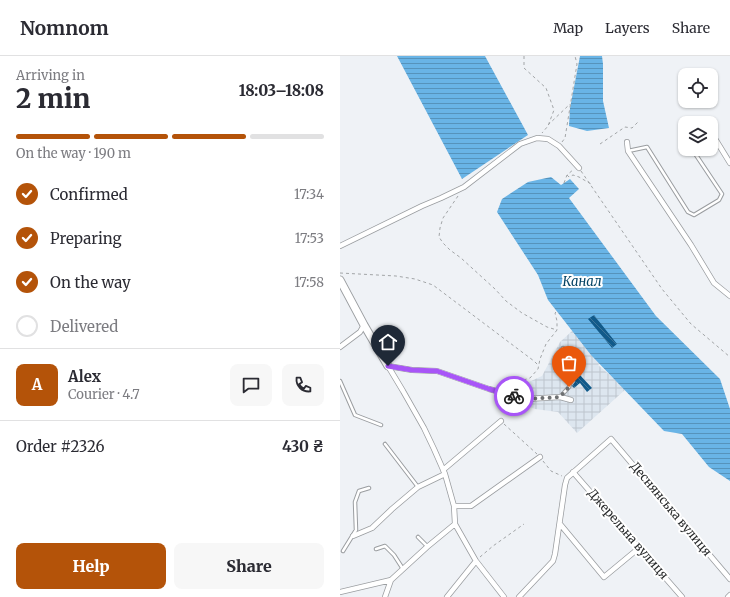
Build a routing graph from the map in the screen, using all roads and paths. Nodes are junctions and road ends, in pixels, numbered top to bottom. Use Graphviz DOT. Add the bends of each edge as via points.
graph roads {
  1 [pos="524,56"];
  2 [pos="575,56"];
  3 [pos="571,103"];
  4 [pos="639,121"];
  5 [pos="548,126"];
  6 [pos="537,138"];
  7 [pos="628,142"];
  8 [pos="600,144"];
  9 [pos="718,144"];
  10 [pos="559,146"];
  11 [pos="628,151"];
  12 [pos="697,156"];
  13 [pos="730,163"];
  14 [pos="578,167"];
  15 [pos="566,175"];
  16 [pos="564,183"];
  17 [pos="591,184"];
  18 [pos="464,187"];
  19 [pos="340,246"];
  20 [pos="340,273"];
  21 [pos="340,280"];
  22 [pos="730,296"];
  23 [pos="556,312"];
  24 [pos="364,325"];
  25 [pos="557,330"];
  26 [pos="340,347"];
  27 [pos="563,348"];
  28 [pos="730,357"];
  29 [pos="388,366"];
  30 [pos="539,366"];
  31 [pos="340,381"];
  32 [pos="493,390"];
  33 [pos="560,397"];
  34 [pos="571,400"];
  35 [pos="502,421"];
  36 [pos="382,425"];
  37 [pos="385,444"];
  38 [pos="540,457"];
  39 [pos="444,472"];
  40 [pos="573,472"];
  41 [pos="567,478"];
  42 [pos="418,487"];
  43 [pos="369,488"];
  44 [pos="454,506"];
  45 [pos="455,524"];
  46 [pos="524,524"];
  47 [pos="560,524"];
  48 [pos="353,536"];
  49 [pos="418,537"];
  50 [pos="427,547"];
  51 [pos="640,548"];
  52 [pos="376,549"];
  53 [pos="343,551"];
  54 [pos="476,561"];
  55 [pos="403,569"];
  56 [pos="730,579"];
  57 [pos="391,580"];
  58 [pos="340,592"];
  59 [pos="385,597"];
  60 [pos="447,597"];
  61 [pos="504,597"];
  62 [pos="519,597"];
  63 [pos="682,597"];
  1 -- 5 [label="path" via="524,68 546,88 554,110"];
  2 -- 3 [label="path" via="577,64"];
  3 -- 5 [label="path"];
  3 -- 10 [label="path" via="565,138"];
  4 -- 8 [label="path" via="632,128 625,127"];
  5 -- 6 [label="path"];
  6 -- 10 [label="street" via="548,139"];
  6 -- 18 [label="street" via="520,144"];
  7 -- 11 [label="street"];
  9 -- 13 [label="street"];
  10 -- 14 [label="street"];
  11 -- 12 [label="lane" via="647,147 688,212 694,215 719,200 722,194"];
  11 -- 22 [label="street" via="692,245 714,283"];
  14 -- 15 [label="path"];
  14 -- 17 [label="path"];
  15 -- 16 [label="path"];
  15 -- 17 [label="path" via="573,175"];
  17 -- 28 [label="path" via="662,289 692,324"];
  18 -- 19 [label="street"];
  18 -- 25 [label="path" via="443,218 439,237 511,305 547,327"];
  20 -- 30 [label="path" via="396,276 432,285"];
  21 -- 24 [label="street"];
  23 -- 25 [label="path"];
  24 -- 26 [label="street" via="360,332"];
  24 -- 29 [label="street"];
  25 -- 30 [label="path" via="546,344"];
  27 -- 33 [label="lane" via="576,374"];
  29 -- 32 [label="street" via="437,371"];
  29 -- 39 [label="street" via="424,428"];
  30 -- 32 [label="path" via="530,378"];
  31 -- 36 [label="lane" via="355,415"];
  32 -- 33 [label="street" via="527,399"];
  33 -- 34 [label="street"];
  35 -- 38 [label="path"];
  35 -- 39 [label="street"];
  37 -- 42 [label="lane"];
  38 -- 41 [label="path" via="551,471"];
  38 -- 44 [label="street" via="471,506"];
  39 -- 42 [label="street"];
  39 -- 44 [label="street"];
  40 -- 41 [label="street"];
  40 -- 51 [label="street, Джерельна вулиця"];
  40 -- 56 [label="street, Деснянська вулиця" via="611,439"];
  41 -- 47 [label="street"];
  42 -- 48 [label="street" via="372,528"];
  43 -- 48 [label="lane" via="359,491 355,502 356,530"];
  44 -- 45 [label="street"];
  45 -- 50 [label="street"];
  45 -- 54 [label="street"];
  46 -- 54 [label="path"];
  47 -- 51 [label="street" via="604,577"];
  47 -- 62 [label="street" via="553,561"];
  48 -- 53 [label="lane"];
  49 -- 50 [label="lane"];
  50 -- 55 [label="street"];
  51 -- 63 [label="street, Джерельна вулиця"];
  52 -- 55 [label="lane" via="385,546"];
  54 -- 60 [label="street"];
  54 -- 61 [label="street"];
  55 -- 57 [label="street"];
  57 -- 58 [label="street"];
  57 -- 59 [label="street"];
}
